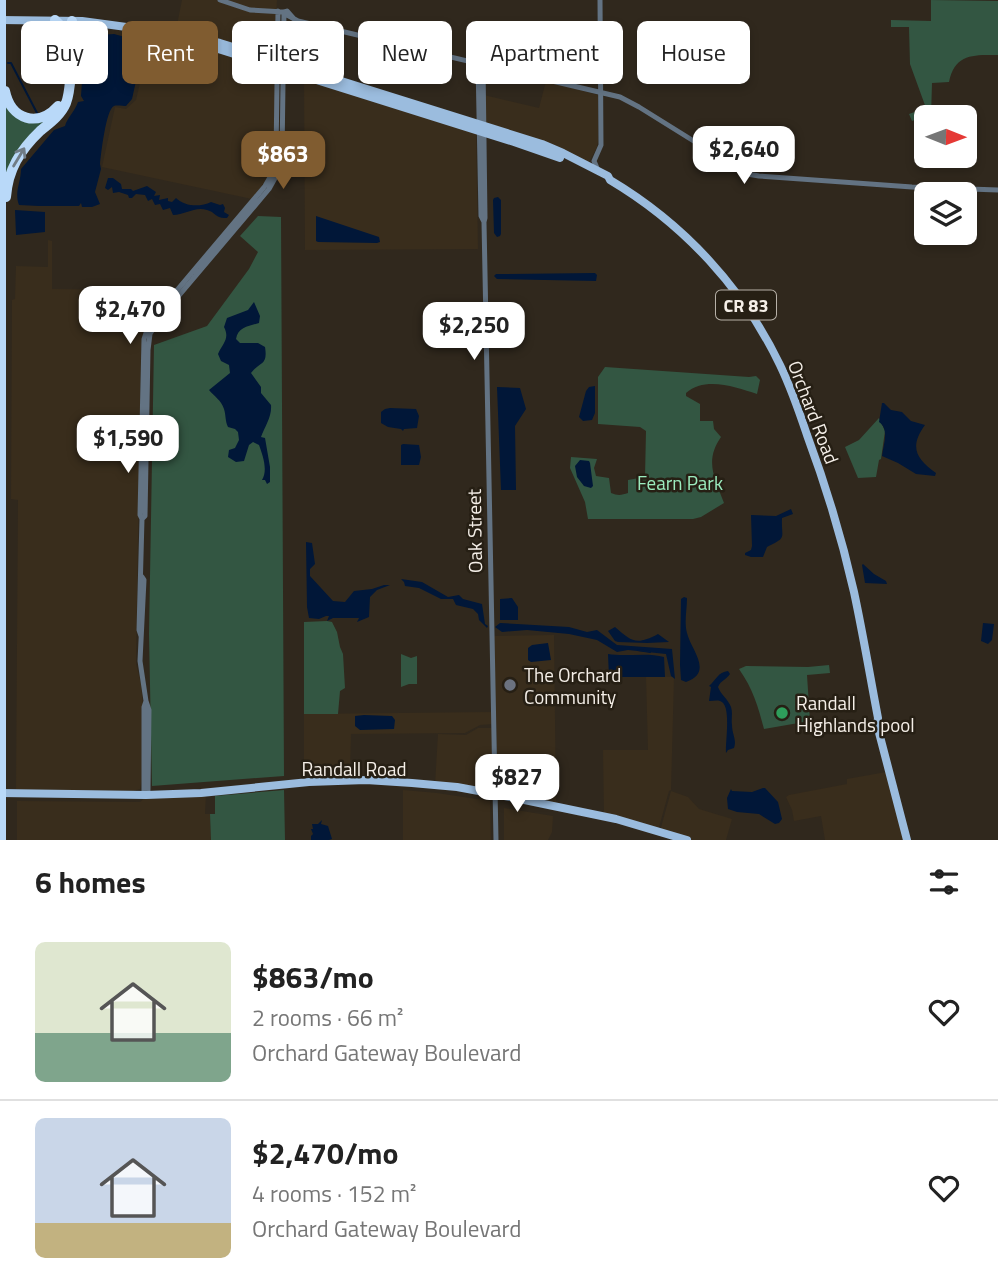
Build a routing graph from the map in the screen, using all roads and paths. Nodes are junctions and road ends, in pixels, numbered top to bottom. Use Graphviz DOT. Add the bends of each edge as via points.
graph roads {
  1 [pos="1,0"];
  2 [pos="220,0"];
  3 [pos="600,0"];
  4 [pos="281,12"];
  5 [pos="0,20"];
  6 [pos="55,20"];
  7 [pos="70,21"];
  8 [pos="281,21"];
  9 [pos="108,24"];
  10 [pos="232,52"];
  11 [pos="466,60"];
  12 [pos="1,63"];
  13 [pos="64,84"];
  14 [pos="69,84"];
  15 [pos="279,84"];
  16 [pos="341,84"];
  17 [pos="480,84"];
  18 [pos="567,84"];
  19 [pos="600,92"];
  20 [pos="481,128"];
  21 [pos="600,142"];
  22 [pos="584,163"];
  23 [pos="598,171"];
  24 [pos="610,180"];
  25 [pos="998,190"];
  26 [pos="1,246"];
  27 [pos="0,793"];
  28 [pos="495,794"];
  29 [pos="146,795"];
  30 [pos="1,840"];
  31 [pos="496,840"];
  32 [pos="687,840"];
  33 [pos="909,840"];
  1 -- 12 [label="highway"];
  2 -- 4 [label="street" via="250,10"];
  3 -- 19 [label="street"];
  4 -- 8 [label="street"];
  4 -- 11 [label="street" via="298,21"];
  5 -- 6 [label="main road, Orchard Road / CR 83"];
  6 -- 7 [label="main road, Orchard Road / CR 83"];
  9 -- 10 [label="main road, Orchard Road / CR 83" via="156,31"];
  12 -- 13 [label="highway" via="6,98 17,114 44,117 55,110"];
  12 -- 26 [label="highway"];
  26 -- 14 [label="highway, one-way" via="7,186 14,165 26,145 66,103"];
  15 -- 29 [label="street" via="272,175 161,308 145,335 140,661 146,701"];
  16 -- 20 [label="main road, Orchard Road / CR 83"];
  17 -- 20 [label="street, Oak Street"];
  18 -- 19 [label="street"];
  19 -- 21 [label="street"];
  19 -- 25 [label="street" via="629,101 747,174"];
  20 -- 22 [label="main road, Orchard Road / CR 83" via="542,144"];
  20 -- 24 [label="main road, Orchard Road / CR 83"];
  20 -- 28 [label="street, Oak Street"];
  21 -- 22 [label="street" via="592,160"];
  21 -- 23 [label="street" via="594,161"];
  22 -- 23 [label="main road, Orchard Road / CR 83"];
  23 -- 24 [label="main road, Orchard Road / CR 83"];
  24 -- 33 [label="main road, Orchard Road / CR 83" via="656,210 706,256 772,349 836,521 881,743"];
  26 -- 30 [label="highway"];
  27 -- 29 [label="main road, Randall Road"];
  28 -- 29 [label="main road, Randall Road" via="366,780"];
  28 -- 31 [label="street, Oak Street"];
  28 -- 32 [label="main road, Randall Road" via="616,819"];
}
